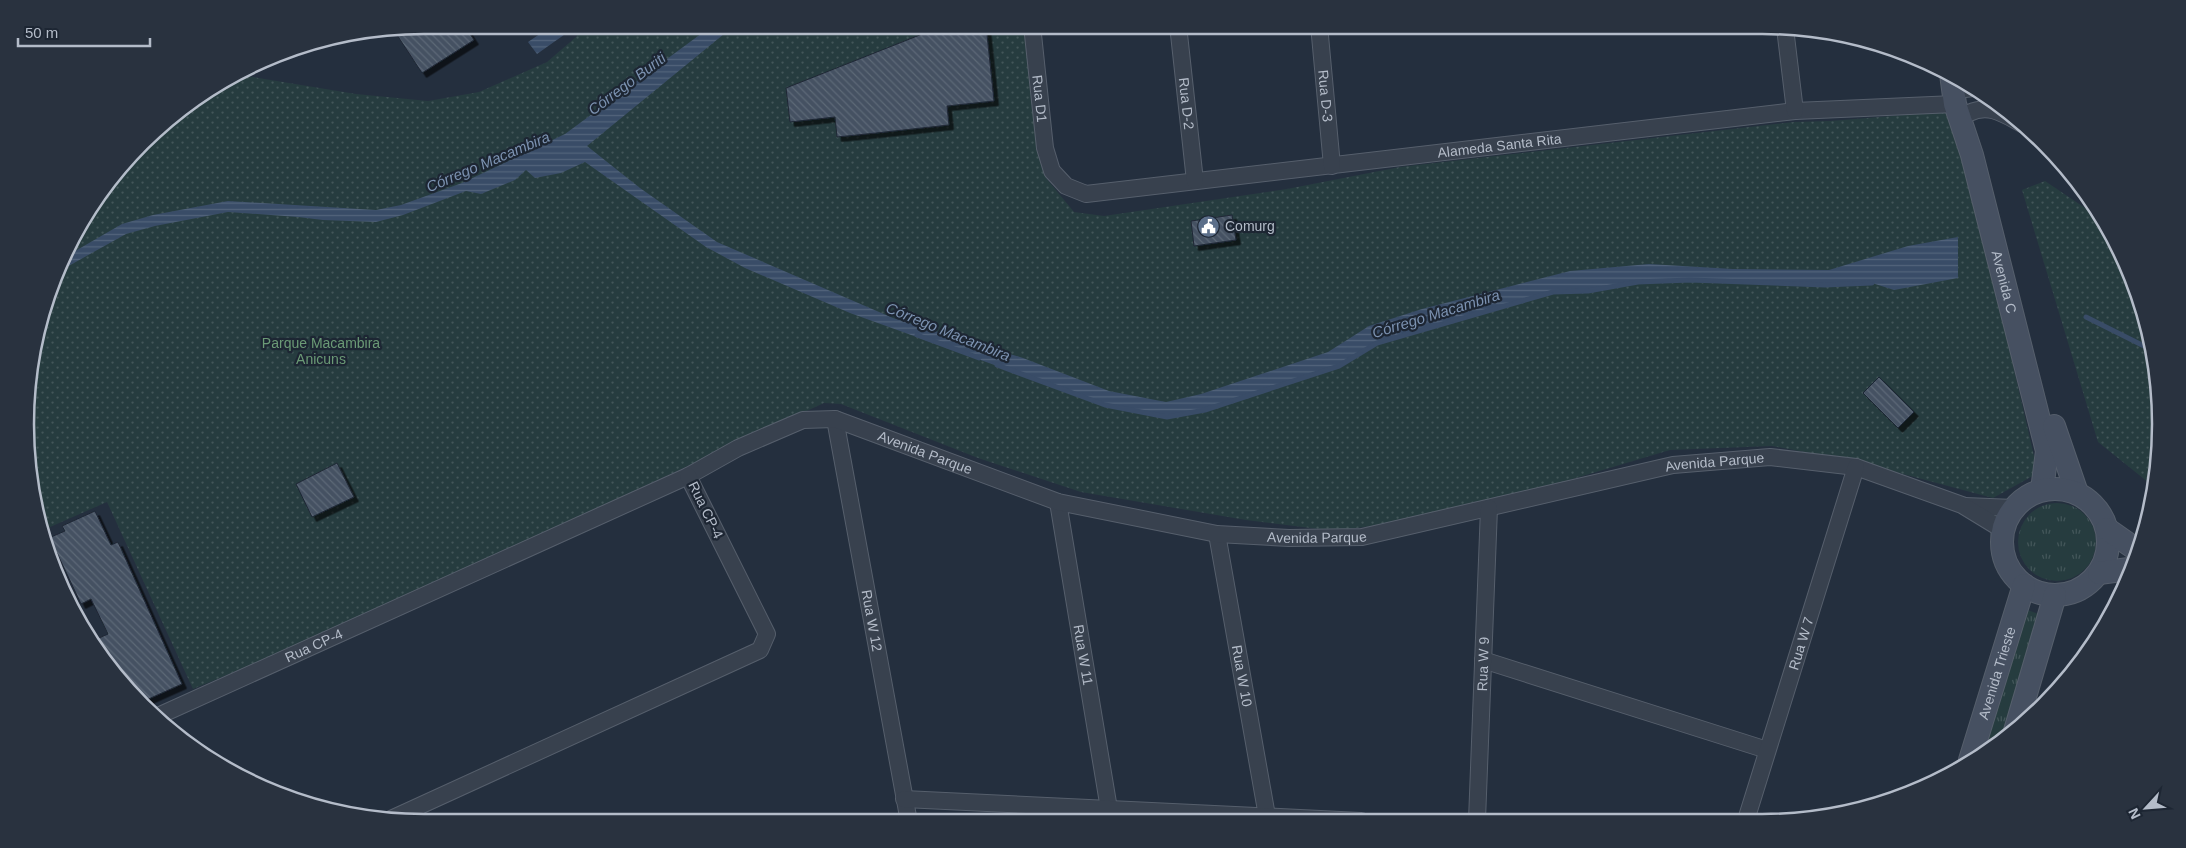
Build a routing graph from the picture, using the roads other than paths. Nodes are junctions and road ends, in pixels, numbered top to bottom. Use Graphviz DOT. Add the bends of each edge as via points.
graph roads {
  1 [pos="1033,34"];
  2 [pos="1179,34"];
  3 [pos="1320,34"];
  4 [pos="1786,35"];
  5 [pos="1963,92"];
  6 [pos="1991,108"];
  7 [pos="1795,111"];
  8 [pos="1332,166"];
  9 [pos="1052,171"];
  10 [pos="1195,181"];
  11 [pos="835,420"];
  12 [pos="1856,468"];
  13 [pos="688,476"];
  14 [pos="2042,490"];
  15 [pos="2077,493"];
  16 [pos="1058,502"];
  17 [pos="1962,506"];
  18 [pos="1489,508"];
  19 [pos="2014,508"];
  20 [pos="2106,528"];
  21 [pos="2003,530"];
  22 [pos="1218,534"];
  23 [pos="2133,547"];
  24 [pos="2125,569"];
  25 [pos="2098,573"];
  26 [pos="2024,585"];
  27 [pos="2055,595"];
  28 [pos="1483,660"];
  29 [pos="163,714"];
  30 [pos="2019,717"];
  31 [pos="1767,750"];
  32 [pos="1972,752"];
  33 [pos="904,799"];
  34 [pos="1109,809"];
  35 [pos="404,813"];
  36 [pos="907,814"];
  37 [pos="1222,814"];
  38 [pos="1267,814"];
  39 [pos="1477,814"];
  40 [pos="1748,814"];
  1 -- 9 [label="street, Rua D1" via="1046,148"];
  2 -- 10 [label="street, Rua D-2"];
  3 -- 8 [label="street, Rua D-3"];
  4 -- 7 [label="street"];
  5 -- 6 [label="street, Alameda Santa Rita" via="1979,109"];
  5 -- 7 [label="street, Alameda Santa Rita"];
  5 -- 14 [label="street, Avenida C" via="1972,155 2047,451"];
  5 -- 15 [label="street, Avenida C" via="1985,152 2059,447"];
  7 -- 8 [label="street, Alameda Santa Rita"];
  8 -- 10 [label="street, Alameda Santa Rita"];
  9 -- 10 [label="street, Alameda Santa Rita" via="1066,186 1086,194"];
  11 -- 13 [label="street, Avenida Parque" via="803,420 738,448"];
  11 -- 16 [label="street, Avenida Parque"];
  11 -- 33 [label="street, Rua W 12"];
  12 -- 17 [label="street, Avenida Parque"];
  12 -- 18 [label="street, Avenida Parque" via="1770,457 1673,464"];
  12 -- 31 [label="street, Rua W 7"];
  13 -- 29 [label="street, Rua CP-4"];
  13 -- 35 [label="street, Rua CP-4" via="767,634 760,650"];
  14 -- 15 [label="street" via="2060,489"];
  14 -- 19 [label="street"];
  15 -- 20 [label="street" via="2096,508"];
  16 -- 22 [label="street, Avenida Parque"];
  16 -- 34 [label="street, Rua W 11"];
  17 -- 19 [label="street, Avenida Parque"];
  17 -- 21 [label="street, Avenida Parque"];
  18 -- 22 [label="street, Avenida Parque" via="1362,536 1288,538"];
  18 -- 28 [label="street, Rua W 9"];
  19 -- 21 [label="street"];
  20 -- 23 [label="street"];
  20 -- 25 [label="street" via="2108,552"];
  21 -- 26 [label="street" via="2002,549 2006,560"];
  22 -- 38 [label="street, Rua W 10"];
  24 -- 25 [label="street"];
  25 -- 27 [label="street" via="2080,590"];
  26 -- 27 [label="street" via="2038,593"];
  26 -- 32 [label="street, Avenida Trieste"];
  27 -- 30 [label="street"];
  28 -- 31 [label="street"];
  28 -- 39 [label="street, Rua W 9"];
  31 -- 40 [label="street, Rua W 7"];
  33 -- 34 [label="street"];
  33 -- 36 [label="street, Rua W 12"];
  34 -- 37 [label="street"];
}
